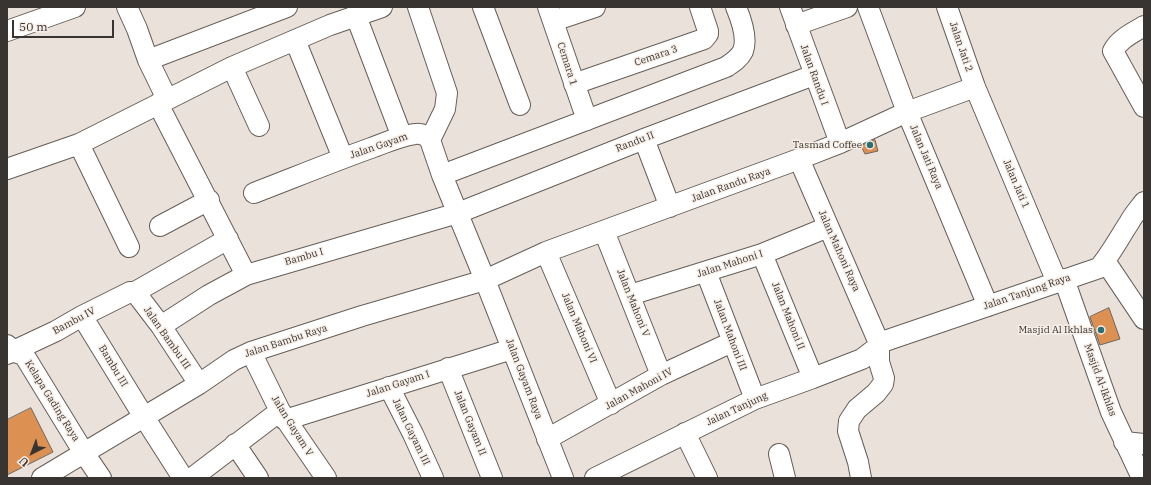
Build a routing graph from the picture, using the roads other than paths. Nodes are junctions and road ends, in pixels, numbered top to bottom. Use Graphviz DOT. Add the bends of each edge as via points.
graph roads {
  1 [pos="75,7"];
  2 [pos="127,7"];
  3 [pos="287,7"];
  4 [pos="382,7"];
  5 [pos="418,7"];
  6 [pos="482,7"];
  7 [pos="595,7"];
  8 [pos="700,7"];
  9 [pos="736,7"];
  10 [pos="847,7"];
  11 [pos="868,7"];
  12 [pos="947,7"];
  13 [pos="551,14"];
  14 [pos="356,16"];
  15 [pos="793,16"];
  16 [pos="1144,26"];
  17 [pos="7,31"];
  18 [pos="295,40"];
  19 [pos="148,60"];
  20 [pos="232,67"];
  21 [pos="814,75"];
  22 [pos="574,84"];
  23 [pos="975,86"];
  24 [pos="162,101"];
  25 [pos="520,105"];
  26 [pos="1144,107"];
  27 [pos="907,112"];
  28 [pos="587,120"];
  29 [pos="259,126"];
  30 [pos="402,137"];
  31 [pos="644,139"];
  32 [pos="430,140"];
  33 [pos="840,143"];
  34 [pos="79,144"];
  35 [pos="343,158"];
  36 [pos="799,159"];
  37 [pos="7,169"];
  38 [pos="442,175"];
  39 [pos="254,193"];
  40 [pos="209,200"];
  41 [pos="1144,202"];
  42 [pos="670,207"];
  43 [pos="458,213"];
  44 [pos="160,226"];
  45 [pos="828,228"];
  46 [pos="604,231"];
  47 [pos="228,239"];
  48 [pos="129,246"];
  49 [pos="546,252"];
  50 [pos="762,254"];
  51 [pos="1105,261"];
  52 [pos="706,272"];
  53 [pos="246,275"];
  54 [pos="485,280"];
  55 [pos="1060,280"];
  56 [pos="135,292"];
  57 [pos="630,295"];
  58 [pos="988,306"];
  59 [pos="82,316"];
  60 [pos="1144,319"];
  61 [pos="161,326"];
  62 [pos="732,342"];
  63 [pos="879,343"];
  64 [pos="512,349"];
  65 [pos="9,350"];
  66 [pos="251,352"];
  67 [pos="448,368"];
  68 [pos="661,375"];
  69 [pos="813,378"];
  70 [pos="199,384"];
  71 [pos="389,387"];
  72 [pos="755,399"];
  73 [pos="611,404"];
  74 [pos="283,416"];
  75 [pos="144,417"];
  76 [pos="685,434"];
  77 [pos="547,438"];
  78 [pos="1124,442"];
  79 [pos="235,444"];
  80 [pos="1144,444"];
  81 [pos="779,454"];
  82 [pos="79,456"];
  83 [pos="430,477"];
  84 [pos="42,478"];
  85 [pos="87,478"];
  86 [pos="101,478"];
  87 [pos="184,478"];
  88 [pos="192,478"];
  89 [pos="258,478"];
  90 [pos="326,478"];
  91 [pos="492,478"];
  92 [pos="564,478"];
  93 [pos="595,478"];
  94 [pos="707,478"];
  95 [pos="785,478"];
  96 [pos="861,478"];
  97 [pos="1142,478"];
  1 -- 17 [label="street"];
  2 -- 19 [label="street"];
  3 -- 19 [label="street"];
  4 -- 14 [label="street"];
  5 -- 32 [label="street" via="447,92 445,109"];
  6 -- 25 [label="street"];
  7 -- 13 [label="street"];
  8 -- 22 [label="street, Cemara 3" via="708,31 704,40"];
  9 -- 28 [label="street" via="744,41 743,51 736,60 726,67"];
  10 -- 15 [label="street"];
  11 -- 27 [label="street, Jalan Jati Raya"];
  12 -- 23 [label="street, Jalan Jati 2"];
  13 -- 22 [label="street, Cemara 1"];
  14 -- 18 [label="street"];
  14 -- 30 [label="street"];
  15 -- 21 [label="street, Jalan Randu I"];
  16 -- 26 [label="street" via="1116,45 1113,51"];
  18 -- 20 [label="street"];
  18 -- 35 [label="street"];
  19 -- 24 [label="street"];
  20 -- 24 [label="street"];
  20 -- 29 [label="street"];
  21 -- 31 [label="street, Randu II"];
  21 -- 33 [label="street, Jalan Randu I"];
  22 -- 28 [label="street, Cemara 1"];
  23 -- 27 [label="street, Jalan Randu Raya"];
  23 -- 55 [label="street, Jalan Jati 1"];
  24 -- 34 [label="street"];
  24 -- 40 [label="street"];
  27 -- 33 [label="street, Jalan Randu Raya"];
  27 -- 58 [label="street, Jalan Jati Raya"];
  28 -- 38 [label="street"];
  30 -- 32 [label="street, Jalan Gayam" via="416,133 423,134"];
  30 -- 35 [label="street, Jalan Gayam"];
  31 -- 42 [label="street"];
  31 -- 43 [label="street, Randu II"];
  32 -- 38 [label="street"];
  33 -- 36 [label="street, Jalan Randu Raya"];
  34 -- 37 [label="street"];
  34 -- 48 [label="street"];
  35 -- 39 [label="street, Jalan Gayam"];
  36 -- 42 [label="street, Jalan Randu Raya"];
  36 -- 45 [label="street, Jalan Mahoni Raya"];
  38 -- 43 [label="street"];
  40 -- 44 [label="street"];
  40 -- 47 [label="street"];
  41 -- 51 [label="street, Jalan Tanjung Raya"];
  42 -- 46 [label="street, Jalan Randu Raya"];
  43 -- 53 [label="street, Bambu I"];
  43 -- 54 [label="street"];
  45 -- 50 [label="street, Jalan Mahoni I"];
  45 -- 63 [label="street, Jalan Mahoni Raya"];
  46 -- 49 [label="street, Jalan Randu Raya"];
  46 -- 57 [label="street, Jalan Mahoni V"];
  47 -- 53 [label="street"];
  47 -- 56 [label="street, Bambu IV"];
  49 -- 54 [label="street, Jalan Randu Raya"];
  49 -- 73 [label="street, Jalan Mahoni VI"];
  50 -- 52 [label="street, Jalan Mahoni I"];
  50 -- 69 [label="street, Jalan Mahoni II"];
  51 -- 55 [label="street, Jalan Tanjung Raya" via="1098,268"];
  51 -- 60 [label="street"];
  52 -- 57 [label="street, Jalan Mahoni I"];
  52 -- 62 [label="street, Jalan Mahoni III"];
  53 -- 61 [label="street, Bambu I"];
  54 -- 64 [label="street, Jalan Gayam Raya"];
  54 -- 66 [label="street, Jalan Bambu Raya"];
  55 -- 58 [label="street, Jalan Tanjung Raya"];
  55 -- 78 [label="street, Masjid Al-Ikhlas"];
  56 -- 59 [label="street, Bambu IV" via="130,292"];
  56 -- 61 [label="street, Jalan Bambu III"];
  57 -- 68 [label="street, Jalan Mahoni V"];
  58 -- 63 [label="street, Jalan Tanjung Raya"];
  59 -- 65 [label="street, Bambu IV" via="56,331"];
  59 -- 75 [label="street, Bambu III"];
  61 -- 70 [label="street, Jalan Bambu III"];
  62 -- 68 [label="street, Jalan Mahoni IV"];
  62 -- 72 [label="street, Jalan Mahoni III"];
  63 -- 69 [label="street, Jalan Tanjung" via="862,359"];
  63 -- 96 [label="street" via="883,384 857,409 849,421 848,431"];
  64 -- 67 [label="street, Jalan Gayam I"];
  64 -- 77 [label="street, Jalan Gayam Raya"];
  65 -- 82 [label="street, Kelapa Gading Raya" via="24,355"];
  66 -- 70 [label="street, Jalan Bambu Raya" via="234,360"];
  66 -- 74 [label="street, Jalan Gayam V"];
  67 -- 71 [label="street, Jalan Gayam I"];
  67 -- 91 [label="street, Jalan Gayam II"];
  68 -- 73 [label="street, Jalan Mahoni IV"];
  69 -- 72 [label="street, Jalan Tanjung"];
  70 -- 75 [label="street, Jalan Bambu Raya"];
  71 -- 74 [label="street, Jalan Gayam I"];
  71 -- 83 [label="street, Jalan Gayam III" via="413,434"];
  72 -- 76 [label="street, Jalan Tanjung"];
  73 -- 77 [label="street, Jalan Mahoni IV"];
  74 -- 79 [label="street, Jalan Gayam I"];
  74 -- 90 [label="street, Jalan Gayam V"];
  75 -- 82 [label="street, Jalan Bambu Raya"];
  75 -- 87 [label="street, Bambu III"];
  76 -- 93 [label="street, Jalan Tanjung"];
  76 -- 94 [label="street"];
  77 -- 92 [label="street, Jalan Gayam Raya"];
  78 -- 80 [label="street"];
  78 -- 97 [label="street, Masjid Al-Ikhlas"];
  79 -- 88 [label="street, Jalan Gayam I"];
  79 -- 89 [label="street"];
  81 -- 95 [label="street"];
  82 -- 84 [label="street, Jalan Bambu Raya"];
  82 -- 85 [label="street, Kelapa Gading Raya"];
  82 -- 86 [label="street, Kelapa Gading Raya"];
}
